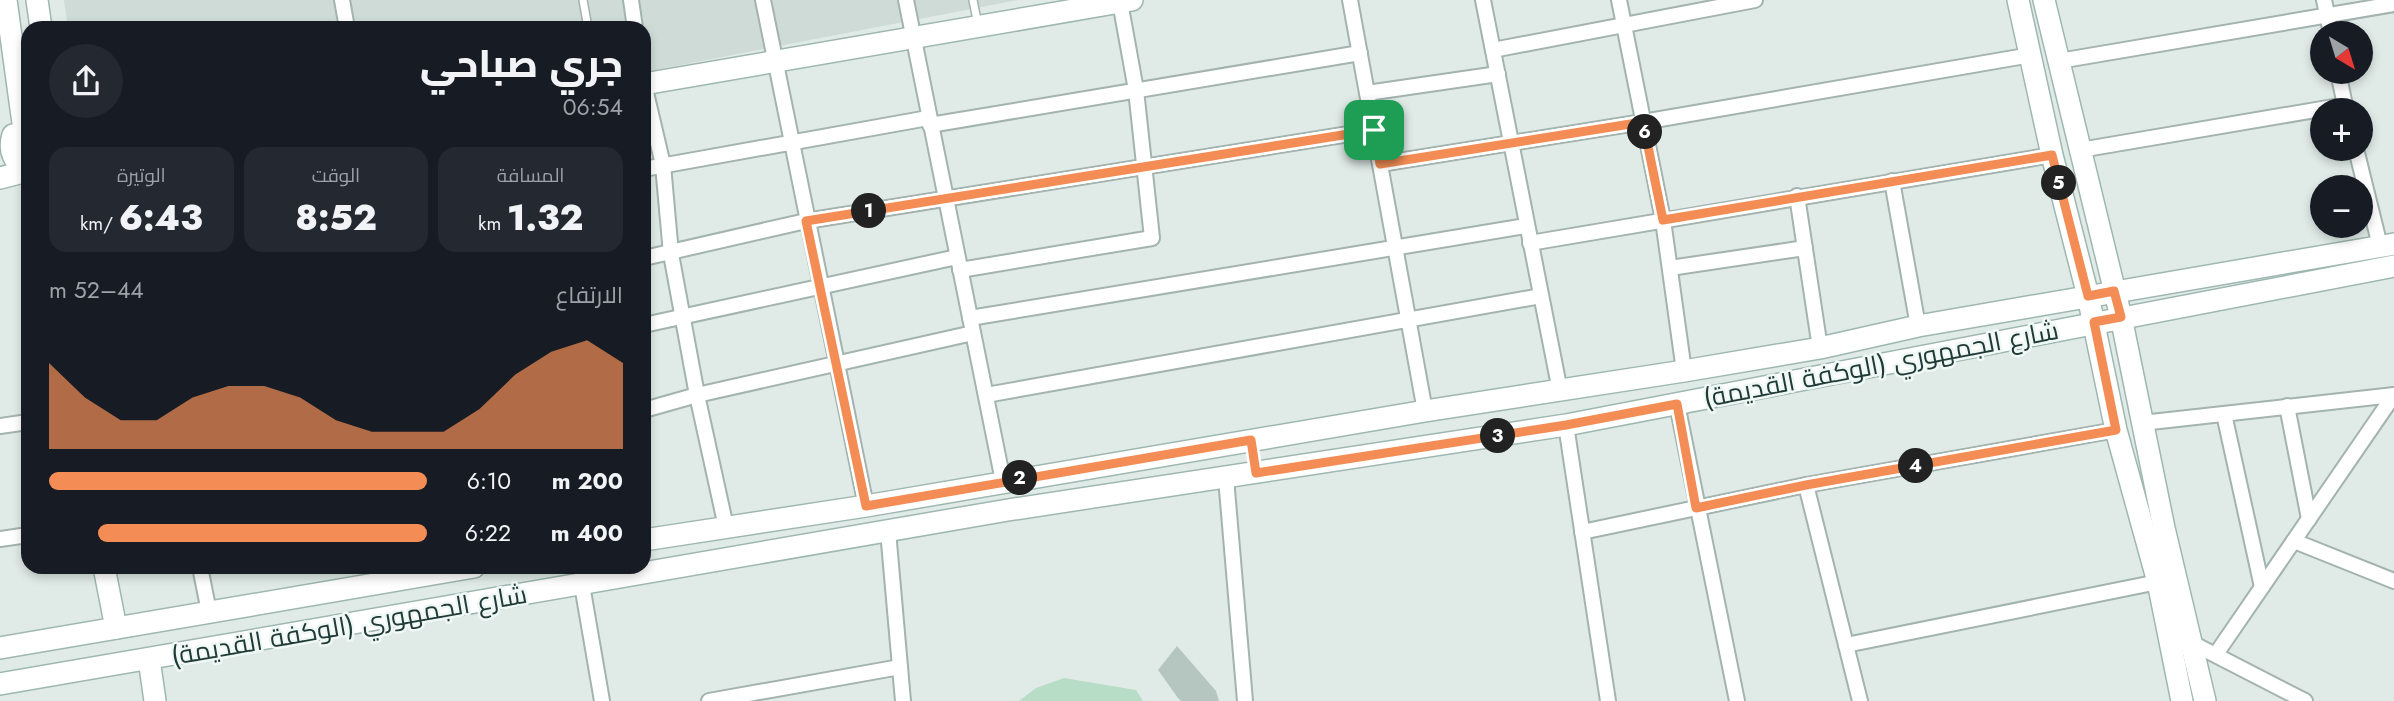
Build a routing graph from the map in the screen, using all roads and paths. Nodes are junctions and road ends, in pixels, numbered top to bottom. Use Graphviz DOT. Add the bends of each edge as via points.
graph roads {
  1 [pos="6,0"];
  2 [pos="37,0"];
  3 [pos="342,0"];
  4 [pos="583,0"];
  5 [pos="631,0"];
  6 [pos="763,0"];
  7 [pos="905,0"];
  8 [pos="973,0"];
  9 [pos="1350,0"];
  10 [pos="1483,0"];
  11 [pos="1619,0"];
  12 [pos="1755,0"];
  13 [pos="2018,0"];
  14 [pos="2044,0"];
  15 [pos="2324,0"];
  16 [pos="1124,1"];
  17 [pos="2394,4"];
  18 [pos="2327,15"];
  19 [pos="40,21"];
  20 [pos="345,21"];
  21 [pos="587,21"];
  22 [pos="634,21"];
  23 [pos="2328,21"];
  24 [pos="978,25"];
  25 [pos="1624,25"];
  26 [pos="911,37"];
  27 [pos="1493,50"];
  28 [pos="1360,53"];
  29 [pos="2031,55"];
  30 [pos="773,61"];
  31 [pos="2059,61"];
  32 [pos="1497,74"];
  33 [pos="651,83"];
  34 [pos="1136,90"];
  35 [pos="1367,93"];
  36 [pos="651,114"];
  37 [pos="2310,114"];
  38 [pos="929,122"];
  39 [pos="1643,122"];
  40 [pos="16,126"];
  41 [pos="1374,130"];
  42 [pos="1511,141"];
  43 [pos="790,143"];
  44 [pos="2080,150"];
  45 [pos="0,153"];
  46 [pos="2052,155"];
  47 [pos="2360,161"];
  48 [pos="1380,164"];
  49 [pos="663,165"];
  50 [pos="1145,166"];
  51 [pos="21,167"];
  52 [pos="651,168"];
  53 [pos="21,173"];
  54 [pos="0,178"];
  55 [pos="1892,181"];
  56 [pos="1797,196"];
  57 [pos="945,198"];
  58 [pos="1663,220"];
  59 [pos="806,221"];
  60 [pos="1526,226"];
  61 [pos="1531,243"];
  62 [pos="2387,245"];
  63 [pos="1396,247"];
  64 [pos="1805,248"];
  65 [pos="671,254"];
  66 [pos="651,257"];
  67 [pos="958,263"];
  68 [pos="2394,266"];
  69 [pos="1670,268"];
  70 [pos="819,287"];
  71 [pos="2114,291"];
  72 [pos="1541,296"];
  73 [pos="2088,296"];
  74 [pos="682,317"];
  75 [pos="2121,317"];
  76 [pos="970,318"];
  77 [pos="1409,318"];
  78 [pos="2094,322"];
  79 [pos="651,324"];
  80 [pos="1918,326"];
  81 [pos="973,333"];
  82 [pos="1820,348"];
  83 [pos="835,363"];
  84 [pos="1684,371"];
  85 [pos="1560,391"];
  86 [pos="986,395"];
  87 [pos="2394,395"];
  88 [pos="697,396"];
  89 [pos="1503,400"];
  90 [pos="1677,404"];
  91 [pos="2287,406"];
  92 [pos="651,408"];
  93 [pos="1426,411"];
  94 [pos="2224,414"];
  95 [pos="21,423"];
  96 [pos="2142,423"];
  97 [pos="1566,425"];
  98 [pos="0,426"];
  99 [pos="2116,430"];
  100 [pos="1509,434"];
  101 [pos="1251,440"];
  102 [pos="1256,473"];
  103 [pos="1226,478"];
  104 [pos="1003,481"];
  105 [pos="1806,485"];
  106 [pos="866,506"];
  107 [pos="1696,508"];
  108 [pos="2309,519"];
  109 [pos="726,527"];
  110 [pos="888,531"];
  111 [pos="1582,532"];
  112 [pos="21,536"];
  113 [pos="0,539"];
  114 [pos="651,539"];
  115 [pos="2294,541"];
  116 [pos="651,573"];
  117 [pos="105,574"];
  118 [pos="201,574"];
  119 [pos="424,574"];
  120 [pos="644,574"];
  121 [pos="2394,581"];
  122 [pos="2158,582"];
  123 [pos="582,585"];
  124 [pos="2262,587"];
  125 [pos="246,606"];
  126 [pos="209,612"];
  127 [pos="116,628"];
  128 [pos="73,635"];
  129 [pos="253,642"];
  130 [pos="2192,643"];
  131 [pos="1846,645"];
  132 [pos="0,648"];
  133 [pos="2216,654"];
  134 [pos="149,659"];
  135 [pos="901,667"];
  136 [pos="79,671"];
  137 [pos="0,684"];
  138 [pos="155,701"];
  139 [pos="602,701"];
  140 [pos="709,701"];
  141 [pos="904,701"];
  142 [pos="1245,701"];
  143 [pos="1608,701"];
  144 [pos="1737,701"];
  145 [pos="1860,701"];
  146 [pos="2182,701"];
  147 [pos="2205,701"];
  148 [pos="2305,701"];
  1 -- 40 [label="main road"];
  2 -- 19 [label="main road"];
  3 -- 20 [label="street"];
  4 -- 21 [label="lane"];
  5 -- 22 [label="street"];
  6 -- 30 [label="street"];
  7 -- 26 [label="street"];
  8 -- 24 [label="lane"];
  9 -- 28 [label="street"];
  10 -- 27 [label="street"];
  11 -- 25 [label="street"];
  12 -- 25 [label="street"];
  13 -- 29 [label="main road"];
  14 -- 31 [label="main road"];
  15 -- 18 [label="street"];
  16 -- 24 [label="main road"];
  16 -- 34 [label="street"];
  17 -- 18 [label="street"];
  18 -- 23 [label="street"];
  18 -- 31 [label="street"];
  24 -- 26 [label="main road"];
  25 -- 27 [label="street"];
  25 -- 39 [label="street"];
  26 -- 30 [label="main road"];
  26 -- 38 [label="street"];
  27 -- 32 [label="street"];
  28 -- 34 [label="street"];
  28 -- 35 [label="street"];
  29 -- 39 [label="street"];
  29 -- 46 [label="main road"];
  30 -- 33 [label="main road"];
  30 -- 43 [label="street"];
  31 -- 44 [label="main road"];
  32 -- 35 [label="street"];
  32 -- 42 [label="street"];
  34 -- 38 [label="street"];
  34 -- 50 [label="street"];
  35 -- 41 [label="street"];
  36 -- 49 [label="street"];
  37 -- 44 [label="street"];
  38 -- 43 [label="street"];
  38 -- 57 [label="street"];
  39 -- 42 [label="street"];
  39 -- 58 [label="street"];
  40 -- 45 [label="main road"];
  40 -- 51 [label="main road" via="11,152"];
  41 -- 48 [label="street"];
  41 -- 50 [label="street"];
  42 -- 48 [label="street"];
  42 -- 60 [label="street"];
  43 -- 49 [label="street"];
  43 -- 59 [label="street"];
  44 -- 71 [label="main road"];
  46 -- 55 [label="street"];
  46 -- 73 [label="main road"];
  47 -- 62 [label="street"];
  48 -- 63 [label="street"];
  49 -- 52 [label="street"];
  49 -- 65 [label="street"];
  50 -- 57 [label="street"];
  50 -- 67 [label="street" via="1152,238"];
  53 -- 54 [label="main road"];
  55 -- 56 [label="street"];
  55 -- 80 [label="street"];
  56 -- 58 [label="street"];
  56 -- 64 [label="street"];
  57 -- 59 [label="street"];
  57 -- 67 [label="street"];
  58 -- 61 [label="street"];
  58 -- 69 [label="street"];
  59 -- 65 [label="street"];
  59 -- 70 [label="street"];
  60 -- 61 [label="street"];
  60 -- 63 [label="street"];
  61 -- 72 [label="street"];
  62 -- 71 [label="main road, شارع الجمهوري (الوكفة القديمة)"];
  63 -- 76 [label="street"];
  63 -- 77 [label="street"];
  64 -- 69 [label="street"];
  64 -- 82 [label="street"];
  65 -- 66 [label="street"];
  65 -- 74 [label="street"];
  67 -- 70 [label="street"];
  67 -- 76 [label="street"];
  68 -- 75 [label="main road, شارع الجمهوري (الوكفة القديمة)"];
  69 -- 84 [label="street"];
  70 -- 74 [label="street"];
  70 -- 83 [label="street"];
  71 -- 73 [label="main road, شارع الجمهوري (الوكفة القديمة)"];
  71 -- 75 [label="main road"];
  72 -- 77 [label="street"];
  72 -- 85 [label="street"];
  73 -- 78 [label="main road"];
  73 -- 80 [label="main road, شارع الجمهوري (الوكفة القديمة)"];
  74 -- 79 [label="street"];
  74 -- 88 [label="street"];
  75 -- 78 [label="main road, شارع الجمهوري (الوكفة القديمة)"];
  75 -- 96 [label="main road"];
  76 -- 81 [label="street"];
  77 -- 86 [label="street"];
  77 -- 93 [label="street"];
  78 -- 90 [label="main road, شارع الجمهوري (الوكفة القديمة)"];
  78 -- 99 [label="main road"];
  80 -- 82 [label="main road, شارع الجمهوري (الوكفة القديمة)"];
  81 -- 83 [label="street"];
  81 -- 86 [label="street"];
  82 -- 84 [label="main road, شارع الجمهوري (الوكفة القديمة)"];
  83 -- 88 [label="street"];
  83 -- 106 [label="street"];
  84 -- 85 [label="main road, شارع الجمهوري (الوكفة القديمة)"];
  85 -- 89 [label="main road, شارع الجمهوري (الوكفة القديمة)"];
  86 -- 104 [label="street"];
  87 -- 91 [label="street"];
  87 -- 108 [label="street"];
  88 -- 92 [label="street"];
  88 -- 109 [label="street"];
  89 -- 93 [label="main road, شارع الجمهوري (الوكفة القديمة)"];
  89 -- 100 [label="main road"];
  90 -- 97 [label="main road, شارع الجمهوري (الوكفة القديمة)"];
  90 -- 107 [label="street"];
  91 -- 94 [label="street"];
  91 -- 108 [label="street"];
  93 -- 101 [label="main road, شارع الجمهوري (الوكفة القديمة)"];
  94 -- 96 [label="street"];
  94 -- 124 [label="street"];
  95 -- 98 [label="street"];
  96 -- 130 [label="main road"];
  97 -- 100 [label="main road, شارع الجمهوري (الوكفة القديمة)"];
  97 -- 111 [label="street"];
  99 -- 105 [label="street"];
  99 -- 122 [label="main road"];
  100 -- 102 [label="main road, شارع الجمهوري (الوكفة القديمة)"];
  101 -- 102 [label="main road"];
  101 -- 104 [label="main road, شارع الجمهوري (الوكفة القديمة)"];
  102 -- 103 [label="main road, شارع الجمهوري (الوكفة القديمة)"];
  103 -- 110 [label="main road, شارع الجمهوري (الوكفة القديمة)"];
  103 -- 142 [label="street"];
  104 -- 106 [label="main road, شارع الجمهوري (الوكفة القديمة)"];
  105 -- 107 [label="street"];
  105 -- 131 [label="street"];
  106 -- 109 [label="main road, شارع الجمهوري (الوكفة القديمة)"];
  107 -- 111 [label="street"];
  107 -- 144 [label="street"];
  108 -- 115 [label="street"];
  109 -- 114 [label="main road, شارع الجمهوري (الوكفة القديمة)"];
  110 -- 116 [label="main road, شارع الجمهوري (الوكفة القديمة)"];
  110 -- 135 [label="street"];
  111 -- 143 [label="street"];
  112 -- 113 [label="street"];
  115 -- 121 [label="street"];
  115 -- 124 [label="street"];
  117 -- 127 [label="main road"];
  118 -- 126 [label="street"];
  119 -- 125 [label="main road, شارع الجمهوري (الوكفة القديمة)"];
  120 -- 123 [label="main road, شارع الجمهوري (الوكفة القديمة)"];
  122 -- 131 [label="street"];
  122 -- 146 [label="main road"];
  123 -- 129 [label="main road, شارع الجمهوري (الوكفة القديمة)"];
  123 -- 139 [label="street"];
  124 -- 133 [label="street"];
  125 -- 126 [label="main road, شارع الجمهوري (الوكفة القديمة)"];
  125 -- 129 [label="main road"];
  126 -- 127 [label="main road, شارع الجمهوري (الوكفة القديمة)"];
  127 -- 128 [label="main road, شارع الجمهوري (الوكفة القديمة)"];
  128 -- 132 [label="main road, شارع الجمهوري (الوكفة القديمة)"];
  128 -- 136 [label="main road"];
  129 -- 134 [label="main road, شارع الجمهوري (الوكفة القديمة)"];
  130 -- 133 [label="street"];
  130 -- 147 [label="main road"];
  131 -- 145 [label="street"];
  133 -- 148 [label="street"];
  134 -- 136 [label="main road, شارع الجمهوري (الوكفة القديمة)"];
  134 -- 138 [label="main road"];
  135 -- 140 [label="street"];
  135 -- 141 [label="street"];
  136 -- 137 [label="main road, شارع الجمهوري (الوكفة القديمة)"];
}
